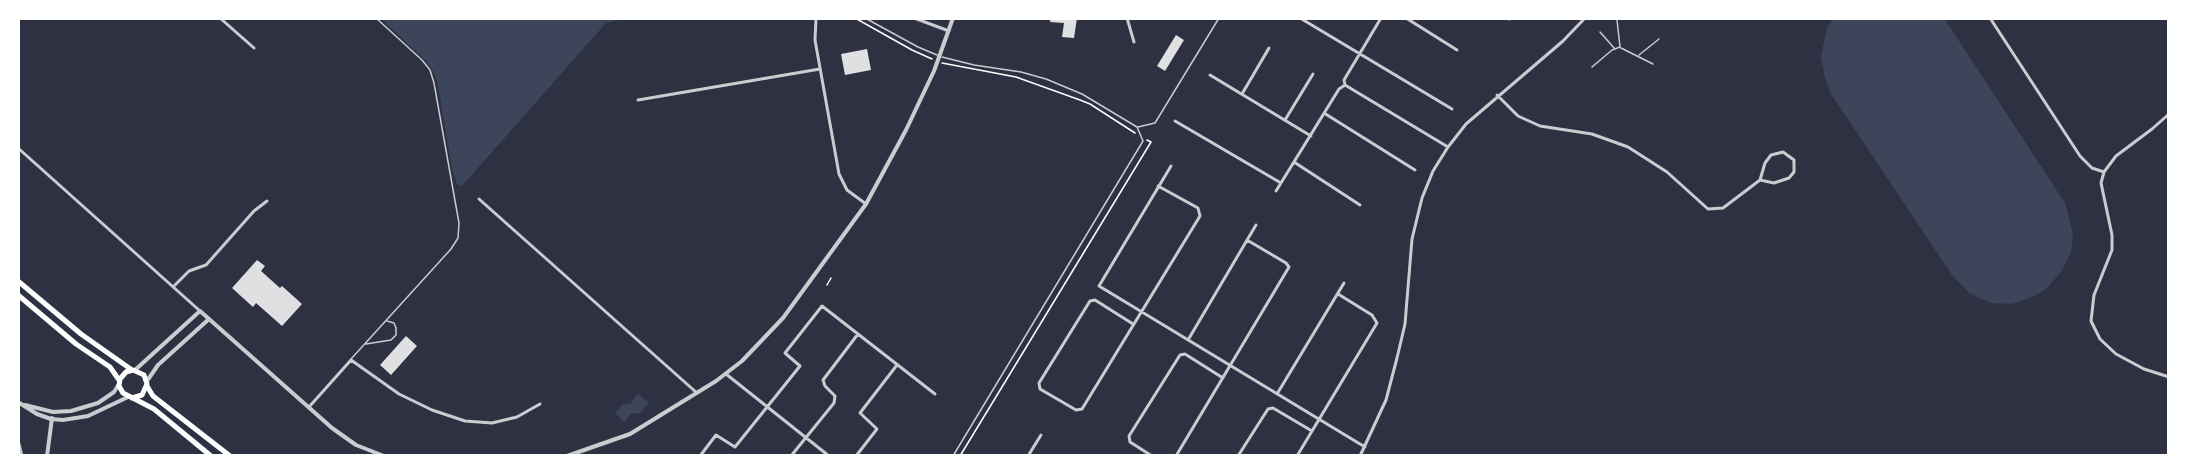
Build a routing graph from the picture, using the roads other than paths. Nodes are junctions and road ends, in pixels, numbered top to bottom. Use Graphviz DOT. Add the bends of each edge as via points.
graph roads {
  1 [pos="220,18"];
  2 [pos="376,18"];
  3 [pos="816,18"];
  4 [pos="865,18"];
  5 [pos="916,18"];
  6 [pos="953,18"];
  7 [pos="1126,18"];
  8 [pos="1219,18"];
  9 [pos="1300,18"];
  10 [pos="1381,18"];
  11 [pos="1406,18"];
  12 [pos="1585,18"];
  13 [pos="1627,18"];
  14 [pos="1990,18"];
  15 [pos="1616,19"];
  16 [pos="949,31"];
  17 [pos="1600,32"];
  18 [pos="1659,39"];
  19 [pos="1134,42"];
  20 [pos="1620,47"];
  21 [pos="254,48"];
  22 [pos="1269,48"];
  23 [pos="1616,49"];
  24 [pos="1457,50"];
  25 [pos="1360,54"];
  26 [pos="1638,56"];
  27 [pos="1653,64"];
  28 [pos="1592,67"];
  29 [pos="820,69"];
  30 [pos="1313,74"];
  31 [pos="1210,75"];
  32 [pos="1345,85"];
  33 [pos="1242,94"];
  34 [pos="1497,96"];
  35 [pos="638,100"];
  36 [pos="1452,109"];
  37 [pos="1324,113"];
  38 [pos="2169,114"];
  39 [pos="1285,120"];
  40 [pos="1175,122"];
  41 [pos="1137,127"];
  42 [pos="1311,136"];
  43 [pos="1448,147"];
  44 [pos="18,148"];
  45 [pos="1294,162"];
  46 [pos="1171,165"];
  47 [pos="1414,170"];
  48 [pos="2104,172"];
  49 [pos="1760,180"];
  50 [pos="1281,183"];
  51 [pos="1158,186"];
  52 [pos="1276,191"];
  53 [pos="479,199"];
  54 [pos="267,201"];
  55 [pos="866,204"];
  56 [pos="1360,205"];
  57 [pos="1256,225"];
  58 [pos="1247,240"];
  59 [pos="18,281"];
  60 [pos="1344,283"];
  61 [pos="173,287"];
  62 [pos="1338,294"];
  63 [pos="18,295"];
  64 [pos="200,311"];
  65 [pos="1141,311"];
  66 [pos="209,319"];
  67 [pos="386,321"];
  68 [pos="1133,324"];
  69 [pos="858,334"];
  70 [pos="1188,340"];
  71 [pos="365,344"];
  72 [pos="351,360"];
  73 [pos="898,365"];
  74 [pos="1231,366"];
  75 [pos="134,370"];
  76 [pos="726,374"];
  77 [pos="2169,377"];
  78 [pos="1223,378"];
  79 [pos="119,382"];
  80 [pos="147,384"];
  81 [pos="697,393"];
  82 [pos="935,394"];
  83 [pos="1277,394"];
  84 [pos="130,397"];
  85 [pos="18,402"];
  86 [pos="540,404"];
  87 [pos="767,407"];
  88 [pos="308,408"];
  89 [pos="53,412"];
  90 [pos="51,419"];
  91 [pos="1319,420"];
  92 [pos="1312,431"];
  93 [pos="1041,435"];
  94 [pos="806,438"];
  95 [pos="18,440"];
  96 [pos="1365,447"];
  97 [pos="21,456"];
  98 [pos="47,456"];
  99 [pos="211,456"];
  100 [pos="230,456"];
  101 [pos="384,456"];
  102 [pos="567,456"];
  103 [pos="700,456"];
  104 [pos="791,456"];
  105 [pos="829,456"];
  106 [pos="856,456"];
  107 [pos="953,456"];
  108 [pos="1028,456"];
  109 [pos="1152,456"];
  110 [pos="1176,456"];
  111 [pos="1238,456"];
  112 [pos="1297,456"];
  113 [pos="1360,456"];
  1 -- 21 [label="street"];
  2 -- 67 [label="lane" via="430,70 459,223 458,238 451,249"];
  3 -- 29 [label="street"];
  4 -- 41 [label="lane" via="944,57 1046,79 1092,98"];
  5 -- 16 [label="street"];
  6 -- 16 [label="street"];
  7 -- 19 [label="street"];
  8 -- 41 [label="lane" via="1155,123"];
  9 -- 25 [label="street"];
  10 -- 25 [label="street"];
  11 -- 24 [label="street"];
  12 -- 34 [label="street"];
  13 -- 15 [label="street"];
  14 -- 48 [label="street" via="2080,156 2092,168"];
  15 -- 20 [label="lane"];
  16 -- 55 [label="street" via="906,130"];
  17 -- 23 [label="lane"];
  18 -- 26 [label="lane"];
  20 -- 23 [label="lane"];
  20 -- 26 [label="lane"];
  22 -- 33 [label="street"];
  23 -- 28 [label="lane"];
  25 -- 32 [label="street" via="1344,80"];
  25 -- 36 [label="street"];
  26 -- 27 [label="lane"];
  29 -- 35 [label="street"];
  29 -- 55 [label="street" via="841,180 851,194"];
  30 -- 39 [label="street"];
  31 -- 33 [label="street"];
  32 -- 37 [label="street"];
  32 -- 43 [label="street"];
  33 -- 39 [label="street"];
  34 -- 43 [label="street"];
  34 -- 49 [label="street" via="1518,116 1540,126 1592,134 1628,147 1667,172 1708,209 1723,208"];
  37 -- 42 [label="street"];
  37 -- 47 [label="street"];
  38 -- 48 [label="street" via="2116,156"];
  39 -- 42 [label="street"];
  40 -- 50 [label="street"];
  41 -- 107 [label="lane" via="1143,141"];
  42 -- 45 [label="street"];
  43 -- 96 [label="street" via="1422,198 1413,240 1405,324 1386,400"];
  44 -- 61 [label="street"];
  45 -- 50 [label="street"];
  45 -- 56 [label="street"];
  46 -- 51 [label="street"];
  48 -- 77 [label="street" via="2102,183 2112,250 2094,295 2091,321 2100,339 2116,354"];
  49 -- 49 [label="street" via="1774,183 1789,178 1795,168 1794,160 1783,152 1772,156 1765,163"];
  50 -- 52 [label="street"];
  51 -- 65 [label="street" via="1099,286"];
  51 -- 65 [label="street" via="1198,208 1200,216"];
  53 -- 81 [label="street"];
  54 -- 61 [label="street" via="207,264 189,271"];
  55 -- 76 [label="street" via="783,318"];
  57 -- 58 [label="street"];
  58 -- 70 [label="street"];
  58 -- 74 [label="street" via="1289,267"];
  59 -- 75 [label="highway" via="81,334"];
  60 -- 62 [label="street"];
  61 -- 64 [label="street"];
  62 -- 83 [label="street"];
  62 -- 91 [label="street" via="1372,315 1377,323"];
  63 -- 79 [label="highway" via="110,367"];
  64 -- 66 [label="street"];
  64 -- 75 [label="street"];
  65 -- 68 [label="street"];
  65 -- 70 [label="street"];
  66 -- 80 [label="street" via="158,365"];
  66 -- 88 [label="street"];
  67 -- 71 [label="lane"];
  67 -- 71 [label="lane" via="394,323 396,335 391,340"];
  68 -- 68 [label="street" via="1079,411 1040,388 1039,383 1089,301 1095,300"];
  69 -- 73 [label="street"];
  69 -- 87 [label="street" via="822,306 785,353 800,366"];
  69 -- 94 [label="street" via="823,380 835,399"];
  70 -- 74 [label="street"];
  71 -- 72 [label="lane"];
  72 -- 86 [label="street" via="399,394 465,422 492,423 517,417"];
  72 -- 88 [label="street"];
  73 -- 82 [label="street"];
  73 -- 106 [label="street" via="860,413 877,429"];
  74 -- 78 [label="street"];
  74 -- 83 [label="street"];
  75 -- 79 [label="highway" via="124,374"];
  75 -- 80 [label="highway" via="144,375"];
  76 -- 81 [label="street"];
  76 -- 87 [label="street"];
  78 -- 109 [label="street" via="1185,354 1180,355 1129,436 1130,442"];
  78 -- 110 [label="street"];
  79 -- 84 [label="highway" via="122,392"];
  79 -- 89 [label="street" via="114,392 98,404"];
  80 -- 84 [label="highway" via="142,395"];
  80 -- 100 [label="highway" via="153,396"];
  81 -- 102 [label="street" via="630,434"];
  83 -- 91 [label="street"];
  84 -- 90 [label="street" via="88,416"];
  84 -- 99 [label="highway" via="154,409"];
  85 -- 89 [label="street"];
  85 -- 90 [label="street"];
  87 -- 94 [label="street"];
  87 -- 103 [label="street" via="735,447 716,435"];
  88 -- 101 [label="street" via="356,445"];
  89 -- 90 [label="street"];
  90 -- 98 [label="street"];
  91 -- 92 [label="street"];
  91 -- 96 [label="street"];
  92 -- 111 [label="street" via="1273,408 1268,409"];
  92 -- 112 [label="street"];
  93 -- 108 [label="street"];
  94 -- 104 [label="street"];
  94 -- 105 [label="street"];
  95 -- 97 [label="street"];
  96 -- 113 [label="street"];
}
